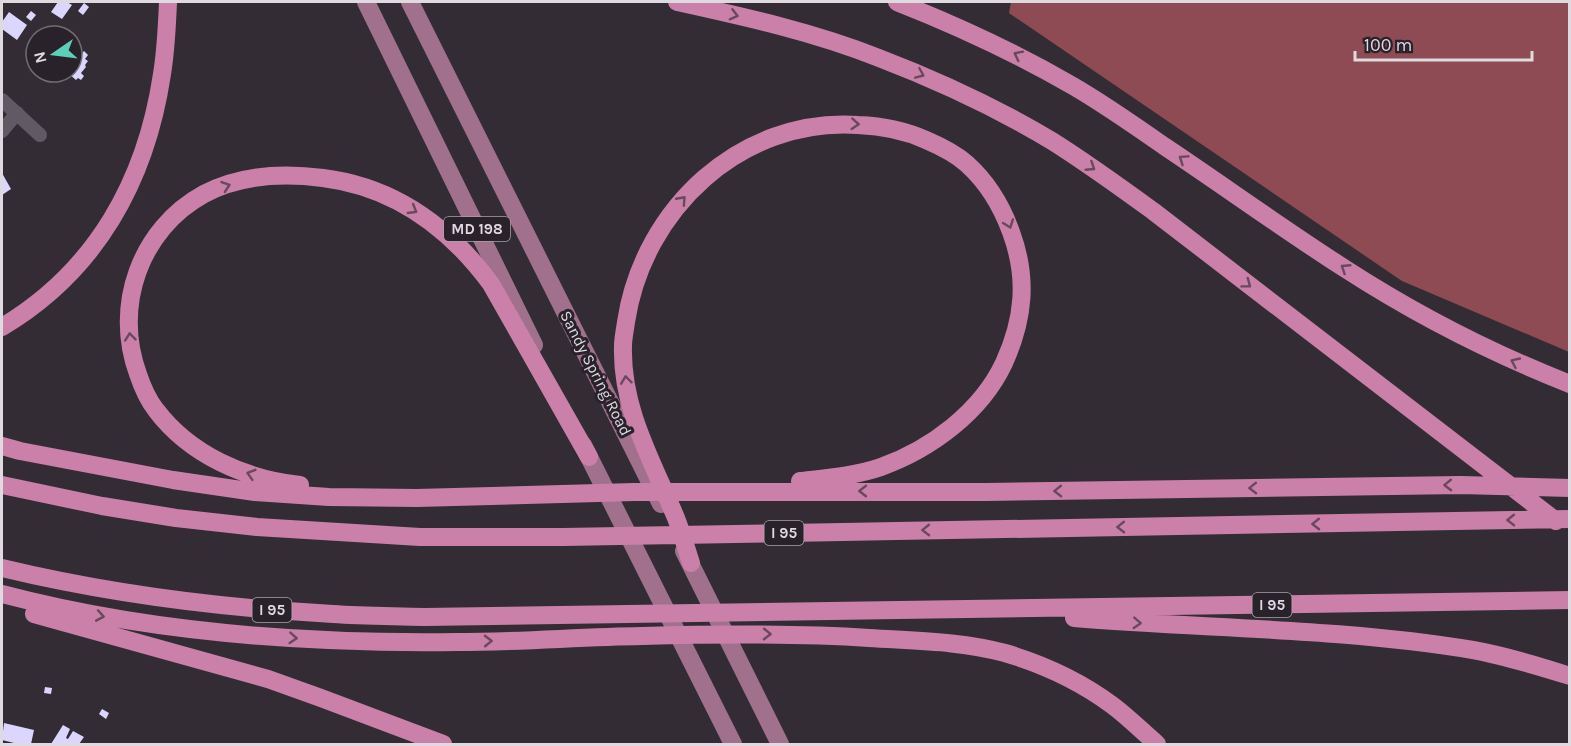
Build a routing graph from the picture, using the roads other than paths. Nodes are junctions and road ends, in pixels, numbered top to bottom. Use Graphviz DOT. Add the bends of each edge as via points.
graph roads {
  1 [pos="168,2"];
  2 [pos="366,2"];
  3 [pos="410,2"];
  4 [pos="677,2"];
  5 [pos="897,2"];
  6 [pos="2,100"];
  7 [pos="17,113"];
  8 [pos="2,131"];
  9 [pos="40,135"];
  10 [pos="2,327"];
  11 [pos="1569,384"];
  12 [pos="2,446"];
  13 [pos="642,455"];
  14 [pos="589,457"];
  15 [pos="2,485"];
  16 [pos="1569,488"];
  17 [pos="634,492"];
  18 [pos="518,494"];
  19 [pos="1569,519"];
  20 [pos="1569,532"];
  21 [pos="691,563"];
  22 [pos="2,568"];
  23 [pos="2,594"];
  24 [pos="1569,600"];
  25 [pos="2,603"];
  26 [pos="974,609"];
  27 [pos="1569,676"];
  28 [pos="443,744"];
  29 [pos="733,744"];
  30 [pos="780,744"];
  31 [pos="1157,744"];
  1 -- 10 [label="highway" via="156,109 125,195 75,269"];
  2 -- 14 [label="main road, MD 198"];
  3 -- 13 [label="main road, Sandy Spring Road / MD 198"];
  4 -- 20 [label="highway, one-way" via="813,35 878,57 943,84 1051,140 1153,211"];
  11 -- 5 [label="highway, one-way" via="1476,344 1404,305 1065,82 973,33"];
  6 -- 7 [label="street"];
  7 -- 8 [label="street"];
  7 -- 9 [label="street"];
  12 -- 18 [label="highway" via="255,492 406,498"];
  13 -- 17 [label="highway, one-way" via="625,381 623,345 628,307 655,237 676,206 723,163 752,145 813,126 878,126 910,133 941,147 966,163 988,187 1005,214 1018,249 1023,283 1020,312 1012,345 1000,371 961,419 914,453 844,476"];
  13 -- 21 [label="highway" via="678,521"];
  18 -- 14 [label="highway, one-way" via="288,483 222,464 195,449 155,409 134,363 128,316 131,292 151,244 183,207 228,184 280,176 313,177 363,186 390,197 437,226 474,262 507,312"];
  14 -- 29 [label="main road, MD 198"];
  19 -- 15 [label="highway, I 95, one-way" via="420,537 176,518"];
  16 -- 17 [label="highway, one-way" via="1461,485"];
  17 -- 18 [label="highway"];
  21 -- 30 [label="main road"];
  22 -- 26 [label="highway, I 95" via="176,600 334,615"];
  23 -- 31 [label="highway, one-way" via="178,628 338,641 767,634 972,646 1005,653 1075,682 1110,704"];
  24 -- 26 [label="highway, I 95"];
  25 -- 28 [label="highway" via="268,679"];
  26 -- 27 [label="highway, one-way" via="1365,637 1474,650"];
}
